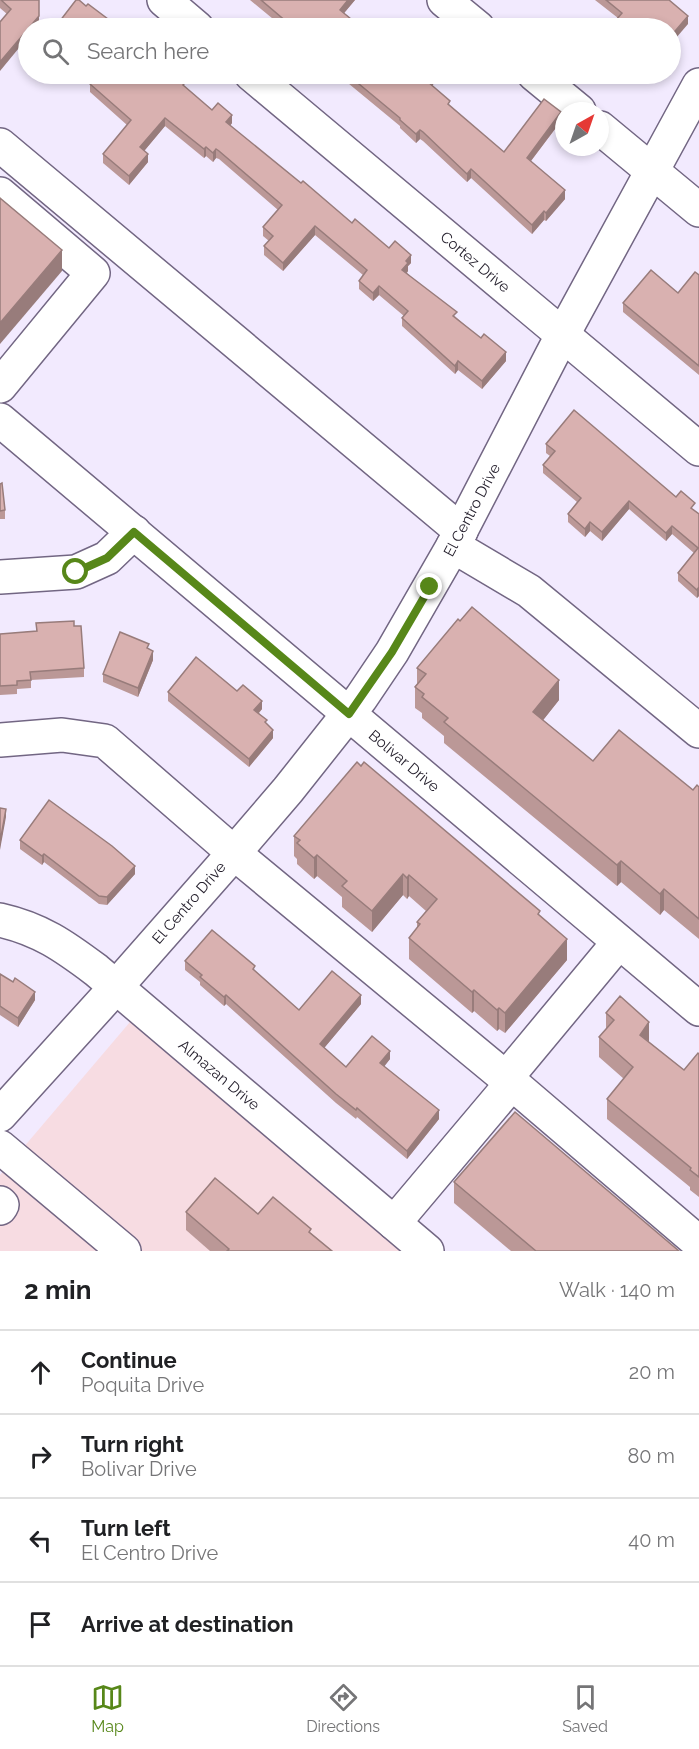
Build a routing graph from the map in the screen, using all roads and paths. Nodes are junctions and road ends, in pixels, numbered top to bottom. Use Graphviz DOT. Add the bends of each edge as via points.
graph roads {
  1 [pos="164,0"];
  2 [pos="444,0"];
  3 [pos="185,18"];
  4 [pos="466,18"];
  5 [pos="263,84"];
  6 [pos="546,84"];
  7 [pos="699,85"];
  8 [pos="568,102"];
  9 [pos="609,135"];
  10 [pos="0,145"];
  11 [pos="653,172"];
  12 [pos="0,194"];
  13 [pos="699,210"];
  14 [pos="563,336"];
  15 [pos="0,386"];
  16 [pos="0,420"];
  17 [pos="699,449"];
  18 [pos="134,532"];
  19 [pos="457,539"];
  20 [pos="0,577"];
  21 [pos="349,714"];
  22 [pos="699,731"];
  23 [pos="0,740"];
  24 [pos="234,852"];
  25 [pos="0,920"];
  26 [pos="619,942"];
  27 [pos="116,987"];
  28 [pos="699,1009"];
  29 [pos="509,1080"];
  30 [pos="0,1115"];
  31 [pos="0,1147"];
  32 [pos="394,1223"];
  33 [pos="699,1243"];
  34 [pos="124,1251"];
  35 [pos="427,1251"];
  1 -- 3 [label="street"];
  2 -- 4 [label="street"];
  5 -- 14 [label="street, Cortez Drive"];
  6 -- 8 [label="street"];
  7 -- 11 [label="street, El Centro Drive"];
  9 -- 11 [label="street"];
  10 -- 19 [label="street"];
  11 -- 13 [label="street"];
  11 -- 14 [label="street, El Centro Drive"];
  12 -- 15 [label="street" via="93,273"];
  14 -- 17 [label="street, Cortez Drive"];
  14 -- 19 [label="street, El Centro Drive"];
  16 -- 18 [label="street, Bolivar Drive"];
  18 -- 20 [label="street" via="107,558 76,572"];
  18 -- 21 [label="street, Bolivar Drive"];
  19 -- 21 [label="street, El Centro Drive" via="392,652"];
  19 -- 22 [label="street" via="530,591"];
  21 -- 24 [label="street, El Centro Drive"];
  21 -- 26 [label="street, Bolivar Drive"];
  23 -- 24 [label="street" via="62,735 105,741"];
  24 -- 27 [label="street, El Centro Drive"];
  24 -- 29 [label="street"];
  25 -- 27 [label="street, Almazan Drive" via="24,925 57,941"];
  26 -- 28 [label="street, Bolivar Drive"];
  26 -- 29 [label="street"];
  27 -- 30 [label="street, El Centro Drive"];
  27 -- 32 [label="street, Almazan Drive"];
  29 -- 32 [label="street"];
  29 -- 33 [label="street"];
  31 -- 34 [label="street"];
  32 -- 35 [label="street, Almazan Drive"];
}
